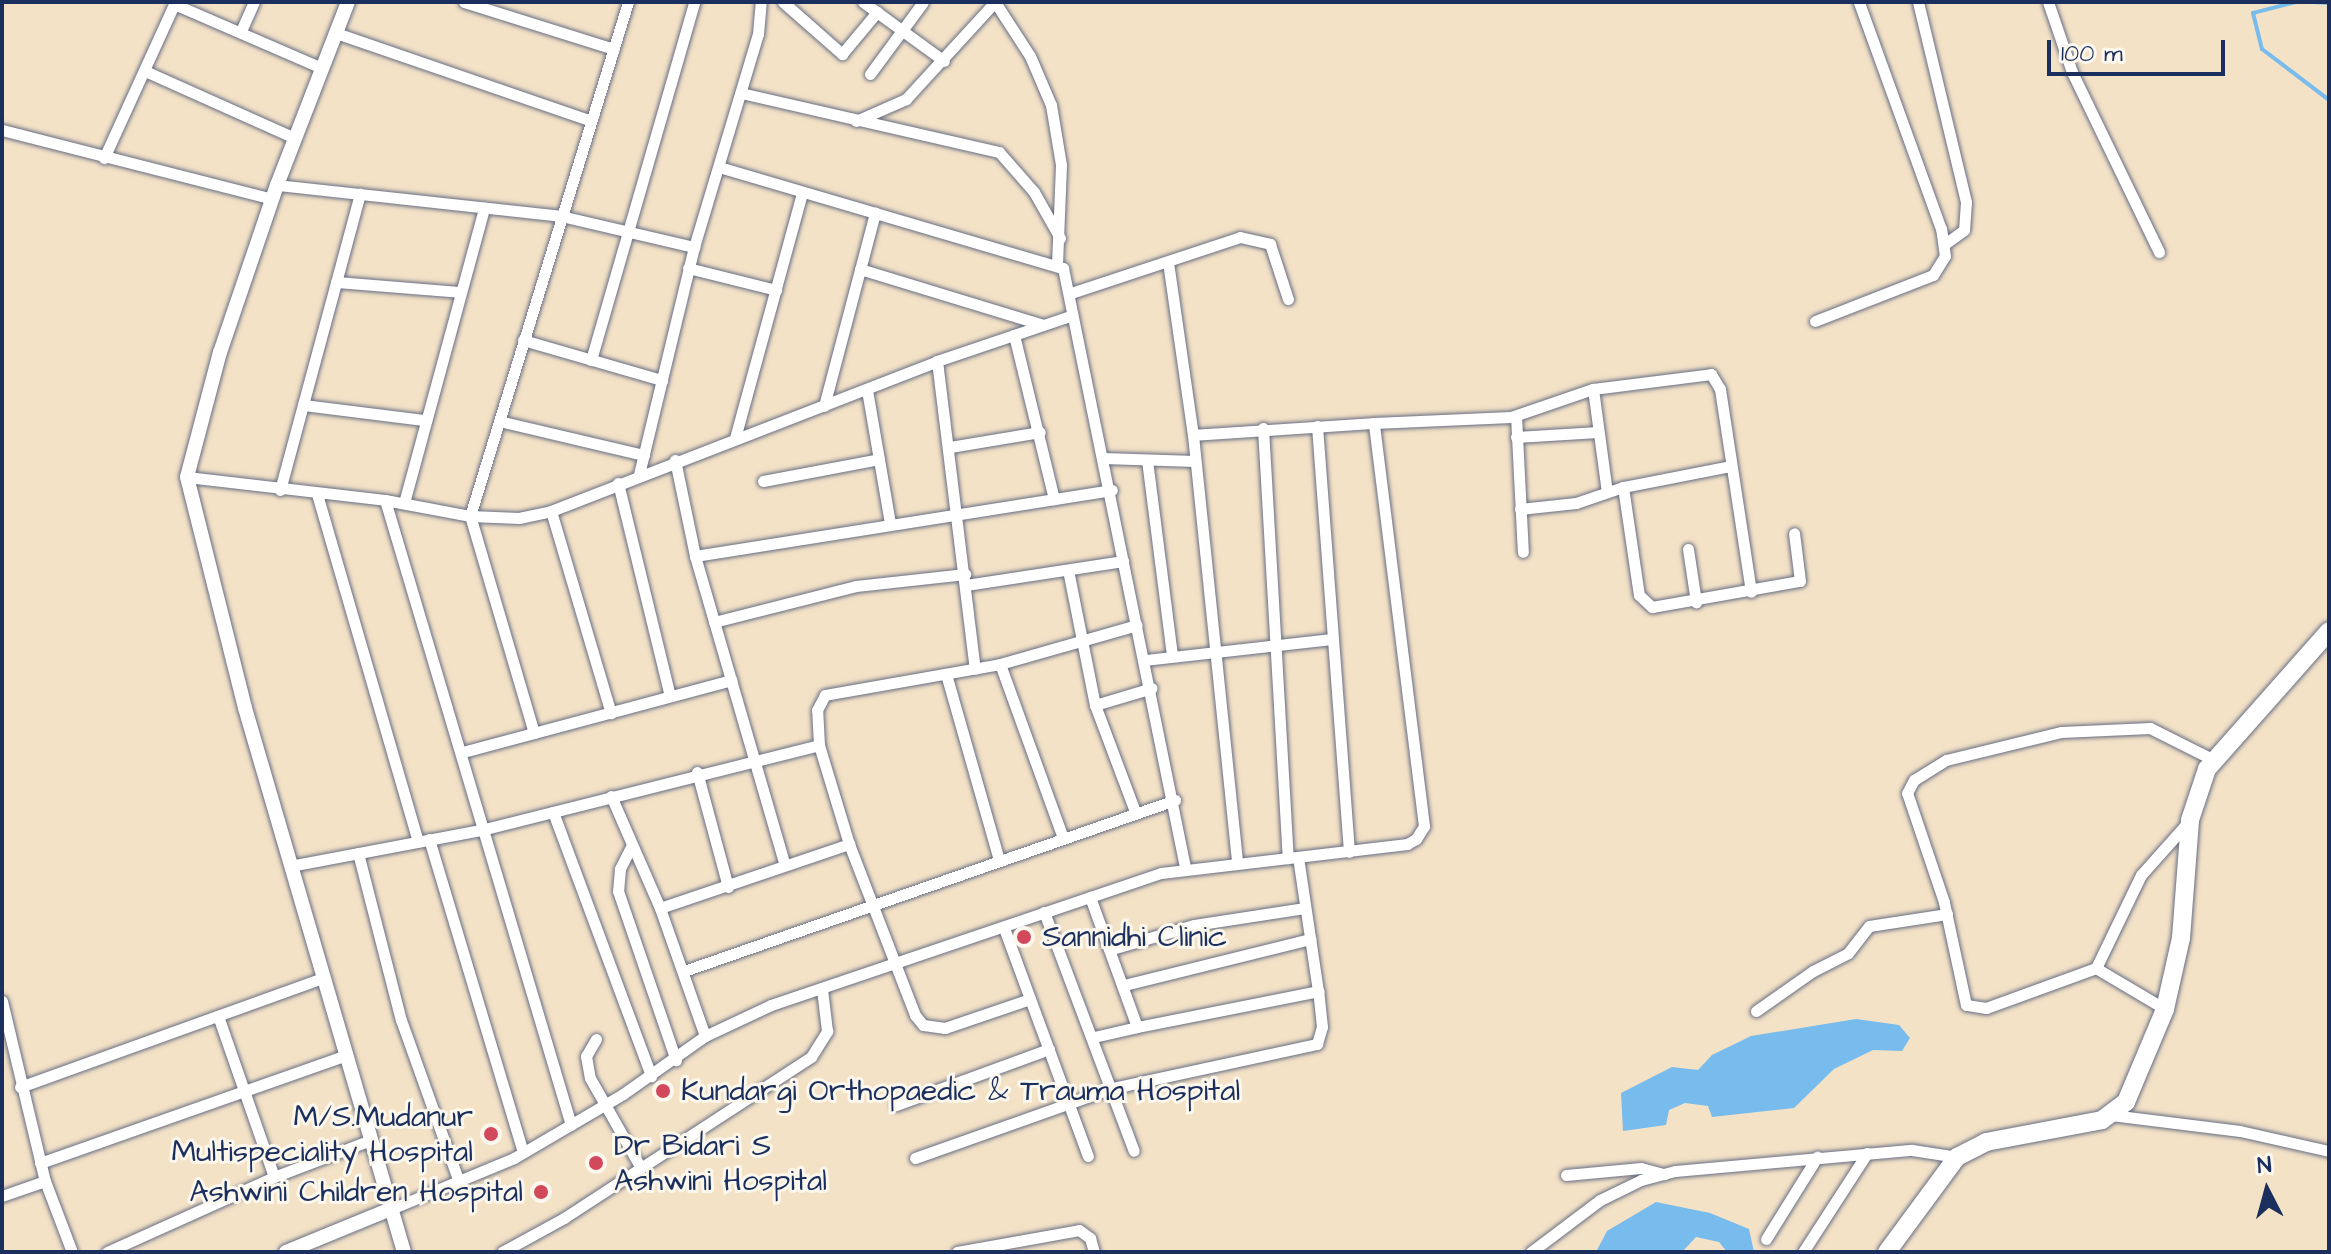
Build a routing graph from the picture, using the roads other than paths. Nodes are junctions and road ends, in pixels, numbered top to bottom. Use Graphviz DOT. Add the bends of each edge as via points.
graph roads {
  1 [pos="254,2"];
  2 [pos="348,2"];
  3 [pos="464,2"];
  4 [pos="628,2"];
  5 [pos="694,2"];
  6 [pos="761,2"];
  7 [pos="783,2"];
  8 [pos="863,2"];
  9 [pos="923,2"];
  10 [pos="995,2"];
  11 [pos="1859,2"];
  12 [pos="1918,2"];
  13 [pos="2048,2"];
  14 [pos="174,3"];
  15 [pos="877,12"];
  16 [pos="903,30"];
  17 [pos="241,31"];
  18 [pos="336,33"];
  19 [pos="614,49"];
  20 [pos="944,61"];
  21 [pos="322,68"];
  22 [pos="145,71"];
  23 [pos="870,74"];
  24 [pos="741,93"];
  25 [pos="591,121"];
  26 [pos="856,121"];
  27 [pos="2,130"];
  28 [pos="295,138"];
  29 [pos="104,158"];
  30 [pos="719,167"];
  31 [pos="274,192"];
  32 [pos="802,193"];
  33 [pos="360,194"];
  34 [pos="484,208"];
  35 [pos="875,213"];
  36 [pos="561,216"];
  37 [pos="626,230"];
  38 [pos="1060,238"];
  39 [pos="1945,244"];
  40 [pos="694,247"];
  41 [pos="2159,252"];
  42 [pos="1168,262"];
  43 [pos="1057,264"];
  44 [pos="688,268"];
  45 [pos="860,269"];
  46 [pos="336,282"];
  47 [pos="776,290"];
  48 [pos="460,292"];
  49 [pos="1071,293"];
  50 [pos="1288,299"];
  51 [pos="1070,316"];
  52 [pos="1815,321"];
  53 [pos="1045,325"];
  54 [pos="1014,335"];
  55 [pos="523,340"];
  56 [pos="591,360"];
  57 [pos="937,361"];
  58 [pos="662,380"];
  59 [pos="1593,389"];
  60 [pos="867,390"];
  61 [pos="303,405"];
  62 [pos="824,406"];
  63 [pos="1516,416"];
  64 [pos="424,420"];
  65 [pos="499,421"];
  66 [pos="1374,423"];
  67 [pos="1317,426"];
  68 [pos="1263,428"];
  69 [pos="1040,432"];
  70 [pos="1598,432"];
  71 [pos="1193,435"];
  72 [pos="1516,437"];
  73 [pos="735,438"];
  74 [pos="950,447"];
  75 [pos="644,455"];
  76 [pos="1103,458"];
  77 [pos="879,459"];
  78 [pos="675,460"];
  79 [pos="1147,460"];
  80 [pos="1195,461"];
  81 [pos="1731,466"];
  82 [pos="639,474"];
  83 [pos="187,477"];
  84 [pos="763,481"];
  85 [pos="618,483"];
  86 [pos="1623,487"];
  87 [pos="280,490"];
  88 [pos="1112,490"];
  89 [pos="1607,492"];
  90 [pos="317,494"];
  91 [pos="1054,499"];
  92 [pos="385,500"];
  93 [pos="404,503"];
  94 [pos="1520,509"];
  95 [pos="551,511"];
  96 [pos="959,513"];
  97 [pos="470,516"];
  98 [pos="890,523"];
  99 [pos="1794,533"];
  100 [pos="1688,549"];
  101 [pos="1523,552"];
  102 [pos="695,556"];
  103 [pos="1123,561"];
  104 [pos="1068,570"];
  105 [pos="965,580"];
  106 [pos="1751,592"];
  107 [pos="1696,602"];
  108 [pos="714,622"];
  109 [pos="1137,625"];
  110 [pos="2329,631"];
  111 [pos="1333,639"];
  112 [pos="1081,642"];
  113 [pos="1275,644"];
  114 [pos="1215,649"];
  115 [pos="1172,655"];
  116 [pos="1145,660"];
  117 [pos="1000,664"];
  118 [pos="975,669"];
  119 [pos="946,674"];
  120 [pos="731,680"];
  121 [pos="1152,688"];
  122 [pos="670,696"];
  123 [pos="1095,705"];
  124 [pos="611,713"];
  125 [pos="534,733"];
  126 [pos="819,745"];
  127 [pos="463,752"];
  128 [pos="755,758"];
  129 [pos="2214,760"];
  130 [pos="697,772"];
  131 [pos="611,796"];
  132 [pos="1175,800"];
  133 [pos="553,812"];
  134 [pos="1136,814"];
  135 [pos="2190,820"];
  136 [pos="485,829"];
  137 [pos="1063,838"];
  138 [pos="423,840"];
  139 [pos="849,844"];
  140 [pos="632,845"];
  141 [pos="1349,852"];
  142 [pos="358,853"];
  143 [pos="1293,858"];
  144 [pos="999,860"];
  145 [pos="1237,861"];
  146 [pos="784,863"];
  147 [pos="290,866"];
  148 [pos="1185,867"];
  149 [pos="728,887"];
  150 [pos="1090,897"];
  151 [pos="875,903"];
  152 [pos="660,908"];
  153 [pos="1305,908"];
  154 [pos="1044,912"];
  155 [pos="1947,914"];
  156 [pos="1004,928"];
  157 [pos="1310,939"];
  158 [pos="1112,949"];
  159 [pos="894,966"];
  160 [pos="2096,968"];
  161 [pos="684,971"];
  162 [pos="323,978"];
  163 [pos="1124,985"];
  164 [pos="822,989"];
  165 [pos="1318,991"];
  166 [pos="1030,999"];
  167 [pos="2,1001"];
  168 [pos="2165,1009"];
  169 [pos="1756,1011"];
  170 [pos="218,1016"];
  171 [pos="1137,1027"];
  172 [pos="705,1036"];
  173 [pos="1094,1037"];
  174 [pos="596,1039"];
  175 [pos="1049,1049"];
  176 [pos="344,1056"];
  177 [pos="676,1060"];
  178 [pos="651,1076"];
  179 [pos="20,1087"];
  180 [pos="1113,1088"];
  181 [pos="245,1092"];
  182 [pos="896,1105"];
  183 [pos="1069,1105"];
  184 [pos="603,1106"];
  185 [pos="2111,1115"];
  186 [pos="571,1125"];
  187 [pos="371,1140"];
  188 [pos="1134,1151"];
  189 [pos="2329,1151"];
  190 [pos="523,1152"];
  191 [pos="1867,1153"];
  192 [pos="1088,1156"];
  193 [pos="1817,1157"];
  194 [pos="1957,1157"];
  195 [pos="915,1158"];
  196 [pos="40,1163"];
  197 [pos="641,1168"];
  198 [pos="1664,1174"];
  199 [pos="1566,1175"];
  200 [pos="274,1177"];
  201 [pos="45,1181"];
  202 [pos="459,1182"];
  203 [pos="2,1196"];
  204 [pos="391,1209"];
  205 [pos="1766,1239"];
  206 [pos="72,1252"];
  207 [pos="107,1252"];
  208 [pos="286,1252"];
  209 [pos="404,1252"];
  210 [pos="502,1252"];
  211 [pos="957,1252"];
  212 [pos="1094,1252"];
  213 [pos="1531,1252"];
  214 [pos="1803,1252"];
  215 [pos="1887,1252"];
  1 -- 17 [label="street"];
  2 -- 18 [label="street"];
  3 -- 19 [label="street"];
  4 -- 19 [label="street"];
  5 -- 37 [label="street"];
  6 -- 24 [label="street"];
  7 -- 15 [label="street" via="842,54"];
  8 -- 15 [label="street"];
  9 -- 16 [label="street"];
  10 -- 20 [label="street"];
  10 -- 38 [label="street" via="1030,56 1051,105 1061,165"];
  11 -- 39 [label="street"];
  12 -- 39 [label="street" via="1966,202 1964,230"];
  13 -- 41 [label="street" via="2072,72"];
  14 -- 17 [label="street"];
  14 -- 22 [label="street"];
  15 -- 16 [label="street"];
  16 -- 20 [label="street"];
  16 -- 23 [label="street"];
  17 -- 21 [label="street"];
  18 -- 21 [label="street"];
  18 -- 25 [label="street"];
  19 -- 25 [label="street"];
  20 -- 26 [label="street" via="906,99"];
  21 -- 28 [label="street"];
  22 -- 28 [label="street"];
  22 -- 29 [label="street"];
  24 -- 26 [label="street"];
  24 -- 30 [label="street"];
  25 -- 36 [label="street"];
  26 -- 38 [label="street" via="999,152 1034,192"];
  27 -- 29 [label="street"];
  28 -- 31 [label="street"];
  29 -- 31 [label="street"];
  30 -- 32 [label="street"];
  30 -- 40 [label="street"];
  31 -- 33 [label="street"];
  31 -- 83 [label="street" via="220,352"];
  32 -- 35 [label="street"];
  32 -- 47 [label="street"];
  33 -- 34 [label="street"];
  33 -- 46 [label="street"];
  34 -- 36 [label="street"];
  34 -- 48 [label="street"];
  35 -- 43 [label="street"];
  35 -- 45 [label="street"];
  36 -- 37 [label="street"];
  36 -- 55 [label="street"];
  37 -- 40 [label="street"];
  37 -- 56 [label="street"];
  38 -- 43 [label="street"];
  39 -- 52 [label="street" via="1945,256 1933,275"];
  40 -- 44 [label="street"];
  42 -- 49 [label="street"];
  42 -- 50 [label="street" via="1219,240 1258,238 1276,252"];
  42 -- 71 [label="street"];
  43 -- 49 [label="street"];
  44 -- 47 [label="street"];
  44 -- 58 [label="street"];
  45 -- 53 [label="street"];
  45 -- 62 [label="street"];
  46 -- 48 [label="street"];
  46 -- 61 [label="street"];
  47 -- 73 [label="street"];
  48 -- 64 [label="street"];
  49 -- 51 [label="street"];
  51 -- 53 [label="street"];
  51 -- 76 [label="street"];
  53 -- 54 [label="street"];
  54 -- 57 [label="street"];
  54 -- 69 [label="street"];
  55 -- 56 [label="street"];
  55 -- 65 [label="street"];
  56 -- 58 [label="street"];
  57 -- 60 [label="street"];
  57 -- 74 [label="street"];
  58 -- 75 [label="street"];
  59 -- 63 [label="street"];
  59 -- 70 [label="street"];
  59 -- 81 [label="street" via="1711,374 1720,389"];
  60 -- 62 [label="street"];
  60 -- 77 [label="street"];
  61 -- 64 [label="street"];
  61 -- 87 [label="street"];
  62 -- 73 [label="street"];
  63 -- 66 [label="street"];
  63 -- 72 [label="street"];
  64 -- 93 [label="street"];
  65 -- 75 [label="street"];
  65 -- 97 [label="street"];
  66 -- 67 [label="street"];
  66 -- 141 [label="street" via="1424,826 1407,844"];
  67 -- 68 [label="street"];
  67 -- 111 [label="street"];
  68 -- 71 [label="street"];
  68 -- 113 [label="street"];
  69 -- 74 [label="street"];
  69 -- 91 [label="street"];
  70 -- 72 [label="street"];
  70 -- 89 [label="street"];
  71 -- 80 [label="street"];
  72 -- 94 [label="street"];
  73 -- 78 [label="street"];
  74 -- 96 [label="street"];
  75 -- 82 [label="street"];
  76 -- 79 [label="street"];
  76 -- 88 [label="street"];
  77 -- 84 [label="street"];
  77 -- 98 [label="street"];
  78 -- 82 [label="street"];
  78 -- 102 [label="street"];
  79 -- 80 [label="street"];
  79 -- 115 [label="street"];
  80 -- 114 [label="street"];
  81 -- 86 [label="street"];
  81 -- 106 [label="street"];
  82 -- 85 [label="street"];
  83 -- 87 [label="street"];
  83 -- 147 [label="street"];
  85 -- 95 [label="street"];
  85 -- 122 [label="street"];
  86 -- 89 [label="street"];
  86 -- 107 [label="street" via="1639,595 1652,607"];
  87 -- 90 [label="street"];
  88 -- 91 [label="street"];
  88 -- 103 [label="street"];
  89 -- 94 [label="street" via="1576,503"];
  90 -- 92 [label="street"];
  90 -- 138 [label="street"];
  91 -- 96 [label="street"];
  92 -- 93 [label="street"];
  92 -- 127 [label="street"];
  93 -- 97 [label="street"];
  94 -- 101 [label="street"];
  95 -- 97 [label="street" via="519,518"];
  95 -- 124 [label="street"];
  96 -- 98 [label="street"];
  96 -- 105 [label="street"];
  97 -- 125 [label="street"];
  98 -- 102 [label="street"];
  99 -- 106 [label="street" via="1800,581"];
  100 -- 107 [label="street"];
  102 -- 108 [label="street"];
  103 -- 104 [label="street"];
  103 -- 109 [label="street"];
  104 -- 105 [label="street"];
  104 -- 112 [label="street"];
  105 -- 108 [label="street" via="856,586"];
  105 -- 118 [label="street"];
  106 -- 107 [label="street"];
  108 -- 120 [label="street"];
  109 -- 112 [label="street"];
  109 -- 116 [label="street"];
  110 -- 129 [label="main road"];
  111 -- 113 [label="street"];
  111 -- 141 [label="street"];
  112 -- 117 [label="street"];
  112 -- 123 [label="street"];
  113 -- 114 [label="street"];
  113 -- 143 [label="street"];
  114 -- 115 [label="street"];
  114 -- 145 [label="street"];
  115 -- 116 [label="street"];
  116 -- 121 [label="street"];
  117 -- 118 [label="street"];
  117 -- 137 [label="street"];
  118 -- 119 [label="street"];
  119 -- 126 [label="street" via="825,695 817,710"];
  119 -- 144 [label="street"];
  120 -- 122 [label="street"];
  120 -- 128 [label="street"];
  121 -- 123 [label="street"];
  121 -- 132 [label="street"];
  122 -- 124 [label="street"];
  123 -- 134 [label="street"];
  124 -- 125 [label="street"];
  125 -- 127 [label="street"];
  126 -- 128 [label="street"];
  126 -- 139 [label="street"];
  127 -- 136 [label="street"];
  128 -- 130 [label="street"];
  128 -- 146 [label="street"];
  129 -- 135 [label="main road"];
  129 -- 155 [label="street" via="2150,728 2128,726 2020,740 1928,768 1914,780 1908,806"];
  130 -- 131 [label="street"];
  130 -- 149 [label="street"];
  131 -- 133 [label="street"];
  131 -- 140 [label="street"];
  132 -- 134 [label="street"];
  132 -- 148 [label="street"];
  133 -- 136 [label="street"];
  133 -- 178 [label="street"];
  134 -- 137 [label="street"];
  135 -- 160 [label="street" via="2141,875"];
  135 -- 168 [label="main road" via="2181,938"];
  136 -- 138 [label="street"];
  136 -- 186 [label="street"];
  137 -- 144 [label="street"];
  138 -- 142 [label="street"];
  138 -- 190 [label="street"];
  139 -- 146 [label="street"];
  139 -- 151 [label="street"];
  140 -- 152 [label="street"];
  140 -- 177 [label="street" via="620,869 618,891"];
  141 -- 143 [label="street"];
  142 -- 147 [label="street"];
  142 -- 202 [label="street" via="401,1020"];
  143 -- 145 [label="street"];
  143 -- 153 [label="street"];
  144 -- 151 [label="street"];
  145 -- 148 [label="street"];
  146 -- 149 [label="street"];
  147 -- 162 [label="street"];
  148 -- 150 [label="street"];
  149 -- 152 [label="street"];
  150 -- 154 [label="street"];
  150 -- 158 [label="street"];
  151 -- 159 [label="street"];
  151 -- 161 [label="street"];
  152 -- 161 [label="street"];
  153 -- 157 [label="street"];
  153 -- 158 [label="street" via="1194,925"];
  154 -- 156 [label="street"];
  154 -- 173 [label="street"];
  155 -- 160 [label="street" via="1966,1005 1986,1008"];
  155 -- 169 [label="street" via="1869,926 1848,953"];
  156 -- 159 [label="street"];
  156 -- 166 [label="street"];
  157 -- 163 [label="street"];
  157 -- 165 [label="street"];
  158 -- 163 [label="street"];
  159 -- 164 [label="street"];
  159 -- 166 [label="street" via="915,1015 935,1028"];
  160 -- 168 [label="street"];
  161 -- 172 [label="street"];
  162 -- 170 [label="street"];
  162 -- 176 [label="street"];
  163 -- 171 [label="street"];
  164 -- 172 [label="street"];
  164 -- 197 [label="street" via="827,1031 811,1057"];
  165 -- 171 [label="street"];
  165 -- 180 [label="street" via="1322,1027 1317,1044 1309,1049"];
  166 -- 175 [label="street"];
  167 -- 179 [label="street"];
  168 -- 185 [label="main road" via="2132,1091"];
  170 -- 179 [label="street"];
  170 -- 181 [label="street"];
  171 -- 173 [label="street"];
  172 -- 177 [label="street"];
  173 -- 180 [label="street"];
  174 -- 184 [label="street" via="587,1066"];
  175 -- 182 [label="street"];
  175 -- 183 [label="street"];
  176 -- 181 [label="street"];
  176 -- 187 [label="street"];
  177 -- 178 [label="street"];
  178 -- 184 [label="street"];
  179 -- 196 [label="street"];
  180 -- 183 [label="street"];
  180 -- 188 [label="street"];
  181 -- 196 [label="street"];
  181 -- 200 [label="street"];
  183 -- 192 [label="street"];
  183 -- 195 [label="street"];
  184 -- 186 [label="street"];
  184 -- 197 [label="street"];
  185 -- 189 [label="street" via="2240,1131"];
  185 -- 194 [label="main road" via="1986,1142"];
  186 -- 190 [label="street"];
  187 -- 200 [label="street"];
  187 -- 204 [label="street"];
  190 -- 202 [label="street"];
  191 -- 193 [label="street"];
  191 -- 194 [label="street" via="1912,1150"];
  191 -- 214 [label="street"];
  193 -- 198 [label="street"];
  193 -- 205 [label="street"];
  194 -- 215 [label="main road"];
  196 -- 201 [label="street"];
  197 -- 210 [label="street"];
  198 -- 199 [label="street" via="1641,1168"];
  198 -- 213 [label="street" via="1600,1200"];
  200 -- 207 [label="street"];
  201 -- 203 [label="street"];
  201 -- 206 [label="street"];
  202 -- 204 [label="street"];
  204 -- 208 [label="street"];
  204 -- 209 [label="street"];
  211 -- 212 [label="street" via="1079,1230 1090,1238"];
}
